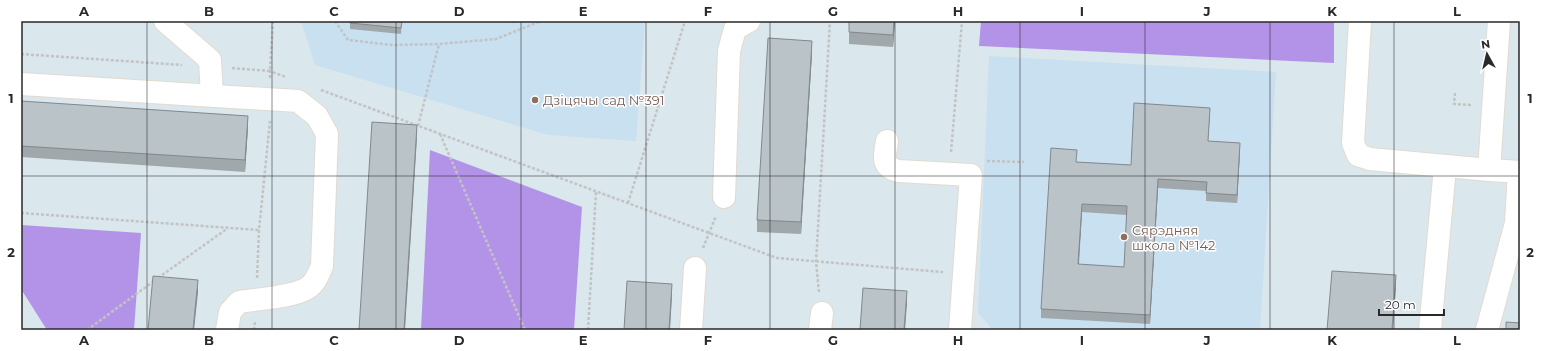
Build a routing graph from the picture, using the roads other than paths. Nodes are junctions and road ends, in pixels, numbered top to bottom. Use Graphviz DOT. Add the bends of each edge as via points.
graph roads {
  1 [pos="165,21"];
  2 [pos="749,21"];
  3 [pos="1360,21"];
  4 [pos="1499,21"];
  5 [pos="21,84"];
  6 [pos="212,96"];
  7 [pos="887,140"];
  8 [pos="1445,167"];
  9 [pos="1489,170"];
  10 [pos="1519,172"];
  11 [pos="724,197"];
  12 [pos="695,268"];
  13 [pos="227,330"];
  14 [pos="691,330"];
  15 [pos="960,330"];
  16 [pos="1430,330"];
  17 [pos="1487,330"];
  1 -- 6 [label="lane" via="210,60"];
  2 -- 11 [label="lane" via="735,29 729,51"];
  3 -- 8 [label="lane" via="1353,143 1358,155 1370,159"];
  4 -- 9 [label="lane"];
  5 -- 6 [label="lane"];
  6 -- 13 [label="lane" via="298,101 317,116 327,134 322,266 316,279 309,288 285,296 239,302 230,312"];
  7 -- 15 [label="lane" via="884,162 889,168 898,171 971,175"];
  8 -- 9 [label="lane"];
  8 -- 16 [label="lane"];
  9 -- 10 [label="lane"];
  10 -- 17 [label="lane" via="1516,223"];
  12 -- 14 [label="lane"];
}
